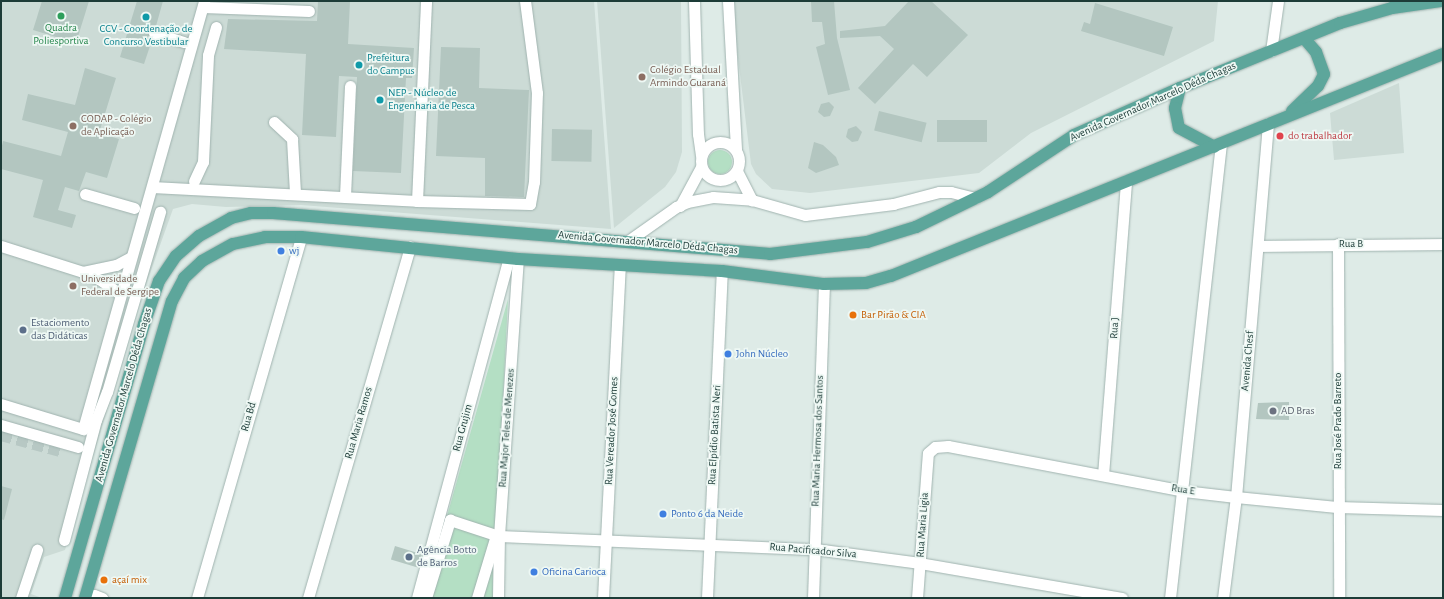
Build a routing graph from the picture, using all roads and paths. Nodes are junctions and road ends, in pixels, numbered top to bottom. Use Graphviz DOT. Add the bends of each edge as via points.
graph roads {
  1 [pos="426,1"];
  2 [pos="525,1"];
  3 [pos="694,1"];
  4 [pos="728,1"];
  5 [pos="1278,1"];
  6 [pos="1441,1"];
  7 [pos="204,4"];
  8 [pos="309,11"];
  9 [pos="216,27"];
  10 [pos="154,33"];
  11 [pos="1304,38"];
  12 [pos="184,42"];
  13 [pos="1271,51"];
  14 [pos="1443,54"];
  15 [pos="350,86"];
  16 [pos="1180,88"];
  17 [pos="1287,115"];
  18 [pos="274,122"];
  19 [pos="1268,123"];
  20 [pos="1218,146"];
  21 [pos="736,150"];
  22 [pos="701,155"];
  23 [pos="701,167"];
  24 [pos="737,171"];
  25 [pos="194,181"];
  26 [pos="1126,181"];
  27 [pos="152,187"];
  28 [pos="295,193"];
  29 [pos="85,194"];
  30 [pos="345,196"];
  31 [pos="975,198"];
  32 [pos="752,200"];
  33 [pos="418,201"];
  34 [pos="680,206"];
  35 [pos="134,208"];
  36 [pos="160,212"];
  37 [pos="301,237"];
  38 [pos="628,241"];
  39 [pos="1338,244"];
  40 [pos="1443,244"];
  41 [pos="1,246"];
  42 [pos="1259,246"];
  43 [pos="410,247"];
  44 [pos="131,257"];
  45 [pos="514,259"];
  46 [pos="620,265"];
  47 [pos="722,271"];
  48 [pos="83,272"];
  49 [pos="824,284"];
  50 [pos="120,294"];
  51 [pos="1,404"];
  52 [pos="1,424"];
  53 [pos="78,446"];
  54 [pos="928,451"];
  55 [pos="1104,475"];
  56 [pos="1184,491"];
  57 [pos="1236,497"];
  58 [pos="1337,507"];
  59 [pos="1443,510"];
  60 [pos="499,536"];
  61 [pos="607,538"];
  62 [pos="64,540"];
  63 [pos="710,543"];
  64 [pos="815,549"];
  65 [pos="37,550"];
  66 [pos="920,563"];
  67 [pos="21,598"];
  68 [pos="65,598"];
  69 [pos="85,598"];
  70 [pos="93,598"];
  71 [pos="102,598"];
  72 [pos="197,598"];
  73 [pos="308,598"];
  74 [pos="417,598"];
  75 [pos="426,598"];
  76 [pos="477,598"];
  77 [pos="498,598"];
  78 [pos="603,598"];
  79 [pos="707,598"];
  80 [pos="813,598"];
  81 [pos="918,598"];
  82 [pos="1122,598"];
  83 [pos="1170,598"];
  84 [pos="1223,598"];
  85 [pos="1339,598"];
  1 -- 33 [label="street"];
  2 -- 33 [label="street" via="537,93 532,202 524,206"];
  3 -- 22 [label="street" via="698,134"];
  4 -- 21 [label="street"];
  5 -- 13 [label="street"];
  6 -- 11 [label="main road, Avenida Governador Marcelo Déda Chagas" via="1384,10 1340,23"];
  7 -- 8 [label="street"];
  7 -- 27 [label="street"];
  9 -- 25 [label="street" via="208,55 203,162"];
  10 -- 12 [label="street"];
  11 -- 13 [label="main road, Avenida Governador Marcelo Déda Chagas"];
  11 -- 17 [label="main road" via="1316,52 1324,74 1313,91"];
  13 -- 16 [label="main road, Avenida Governador Marcelo Déda Chagas"];
  14 -- 17 [label="main road, Avenida Governador Marcelo Déda Chagas"];
  15 -- 30 [label="street"];
  16 -- 20 [label="main road" via="1175,108 1179,128"];
  16 -- 31 [label="main road, Avenida Governador Marcelo Déda Chagas" via="1074,135"];
  17 -- 19 [label="main road, Avenida Governador Marcelo Déda Chagas"];
  18 -- 28 [label="street" via="292,139"];
  19 -- 20 [label="main road, Avenida Governador Marcelo Déda Chagas"];
  19 -- 42 [label="street, Avenida Chesf"];
  20 -- 26 [label="main road, Avenida Governador Marcelo Déda Chagas"];
  20 -- 56 [label="street"];
  21 -- 22 [label="street" via="727,143 714,142"];
  21 -- 24 [label="street" via="739,158"];
  22 -- 23 [label="street"];
  23 -- 24 [label="street" via="708,176 720,180"];
  23 -- 34 [label="street"];
  24 -- 32 [label="street"];
  26 -- 49 [label="main road, Avenida Governador Marcelo Déda Chagas" via="884,278 866,283"];
  26 -- 55 [label="street, Rua J"];
  27 -- 28 [label="street"];
  27 -- 44 [label="street"];
  28 -- 30 [label="street"];
  29 -- 35 [label="street"];
  30 -- 33 [label="street"];
  31 -- 32 [label="street" via="939,192 893,204 805,215"];
  31 -- 38 [label="main road, Avenida Governador Marcelo Déda Chagas" via="916,227 867,242 816,250 770,254"];
  32 -- 34 [label="street" via="713,197"];
  34 -- 38 [label="street"];
  36 -- 62 [label="street" via="107,392 96,420"];
  37 -- 43 [label="main road, Avenida Governador Marcelo Déda Chagas"];
  37 -- 69 [label="main road, Avenida Governador Marcelo Déda Chagas" via="265,237 233,244 202,261 184,278 167,316"];
  37 -- 72 [label="street, Rua Bd"];
  38 -- 68 [label="main road, Avenida Governador Marcelo Déda Chagas" via="274,213 251,213 231,218 199,236 176,256 159,281 144,324"];
  39 -- 40 [label="street, Rua B"];
  39 -- 42 [label="street, Rua B"];
  39 -- 58 [label="street, Rua José Prado Barreto"];
  41 -- 48 [label="street"];
  42 -- 57 [label="street, Avenida Chesf"];
  43 -- 45 [label="main road, Avenida Governador Marcelo Déda Chagas"];
  43 -- 73 [label="street, Rua Maria Ramos"];
  44 -- 48 [label="street" via="116,265"];
  44 -- 50 [label="street"];
  45 -- 46 [label="main road, Avenida Governador Marcelo Déda Chagas"];
  45 -- 60 [label="street, Rua Major Teles de Menezes"];
  45 -- 74 [label="street, Rua Grujim"];
  46 -- 47 [label="main road, Avenida Governador Marcelo Déda Chagas"];
  46 -- 61 [label="street, Rua Vereador José Gomes"];
  47 -- 49 [label="main road, Avenida Governador Marcelo Déda Chagas"];
  47 -- 63 [label="street, Rua Elpídio Batista Neri"];
  48 -- 50 [label="street"];
  49 -- 64 [label="street, Rua Maria Hermosa dos Santos"];
  50 -- 51 [label="street" via="83,429"];
  52 -- 53 [label="street"];
  54 -- 55 [label="street, Rua E" via="935,447 948,446"];
  54 -- 66 [label="street, Rua Maria Ligia"];
  55 -- 56 [label="street, Rua E"];
  56 -- 57 [label="street, Rua E"];
  56 -- 83 [label="street"];
  57 -- 58 [label="street, Rua E"];
  57 -- 84 [label="street, Avenida Chesf"];
  58 -- 59 [label="street, Rua E"];
  58 -- 85 [label="street, Rua José Prado Barreto"];
  60 -- 61 [label="street, Rua Pacificador Silva"];
  60 -- 77 [label="street, Rua Major Teles de Menezes"];
  61 -- 63 [label="street, Rua Pacificador Silva"];
  61 -- 78 [label="street, Rua Vereador José Gomes"];
  63 -- 64 [label="street, Rua Pacificador Silva"];
  63 -- 79 [label="street, Rua Elpídio Batista Neri"];
  64 -- 66 [label="street, Rua Pacificador Silva"];
  64 -- 80 [label="street, Rua Maria Hermosa dos Santos"];
  65 -- 67 [label="street"];
  66 -- 81 [label="street, Rua Maria Ligia"];
  66 -- 82 [label="street, Rua Pacificador Silva"];
  70 -- 71 [label="street" via="94,595"];
  75 -- 76 [label="street" via="450,520 496,535"];
}
